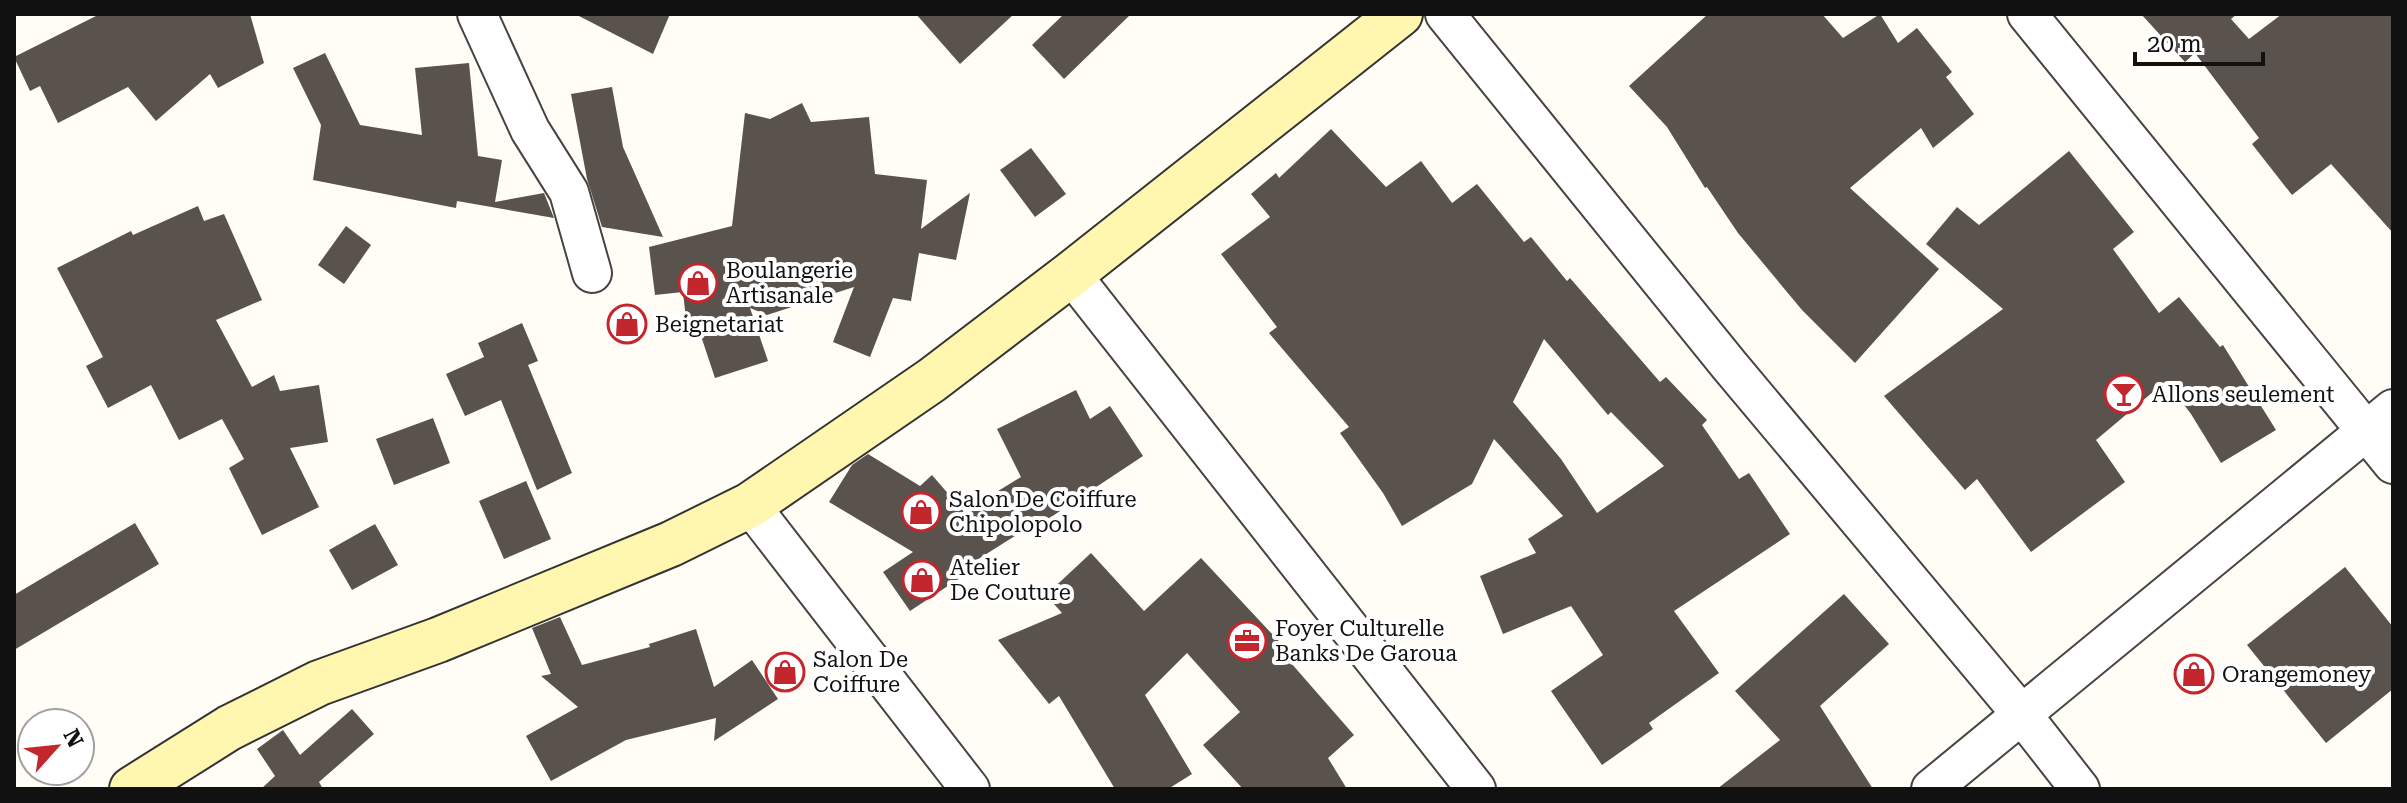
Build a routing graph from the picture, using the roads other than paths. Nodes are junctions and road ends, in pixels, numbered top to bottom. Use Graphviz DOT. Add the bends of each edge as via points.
graph roads {
  1 [pos="477,14"];
  2 [pos="1400,14"];
  3 [pos="1445,14"];
  4 [pos="2027,14"];
  5 [pos="592,273"];
  6 [pos="1071,274"];
  7 [pos="2380,419"];
  8 [pos="2393,464"];
  9 [pos="750,505"];
  10 [pos="2023,716"];
  11 [pos="132,789"];
  12 [pos="970,789"];
  13 [pos="1476,789"];
  14 [pos="1931,789"];
  15 [pos="2080,789"];
  1 -- 5 [label="street" via="530,130 569,192"];
  2 -- 6 [label="street"];
  3 -- 10 [label="street"];
  4 -- 7 [label="street"];
  6 -- 9 [label="street" via="932,380"];
  6 -- 13 [label="street"];
  7 -- 8 [label="street"];
  7 -- 10 [label="street"];
  9 -- 11 [label="street" via="671,544 319,683 229,728"];
  9 -- 12 [label="street"];
  10 -- 14 [label="street"];
  10 -- 15 [label="street"];
}
